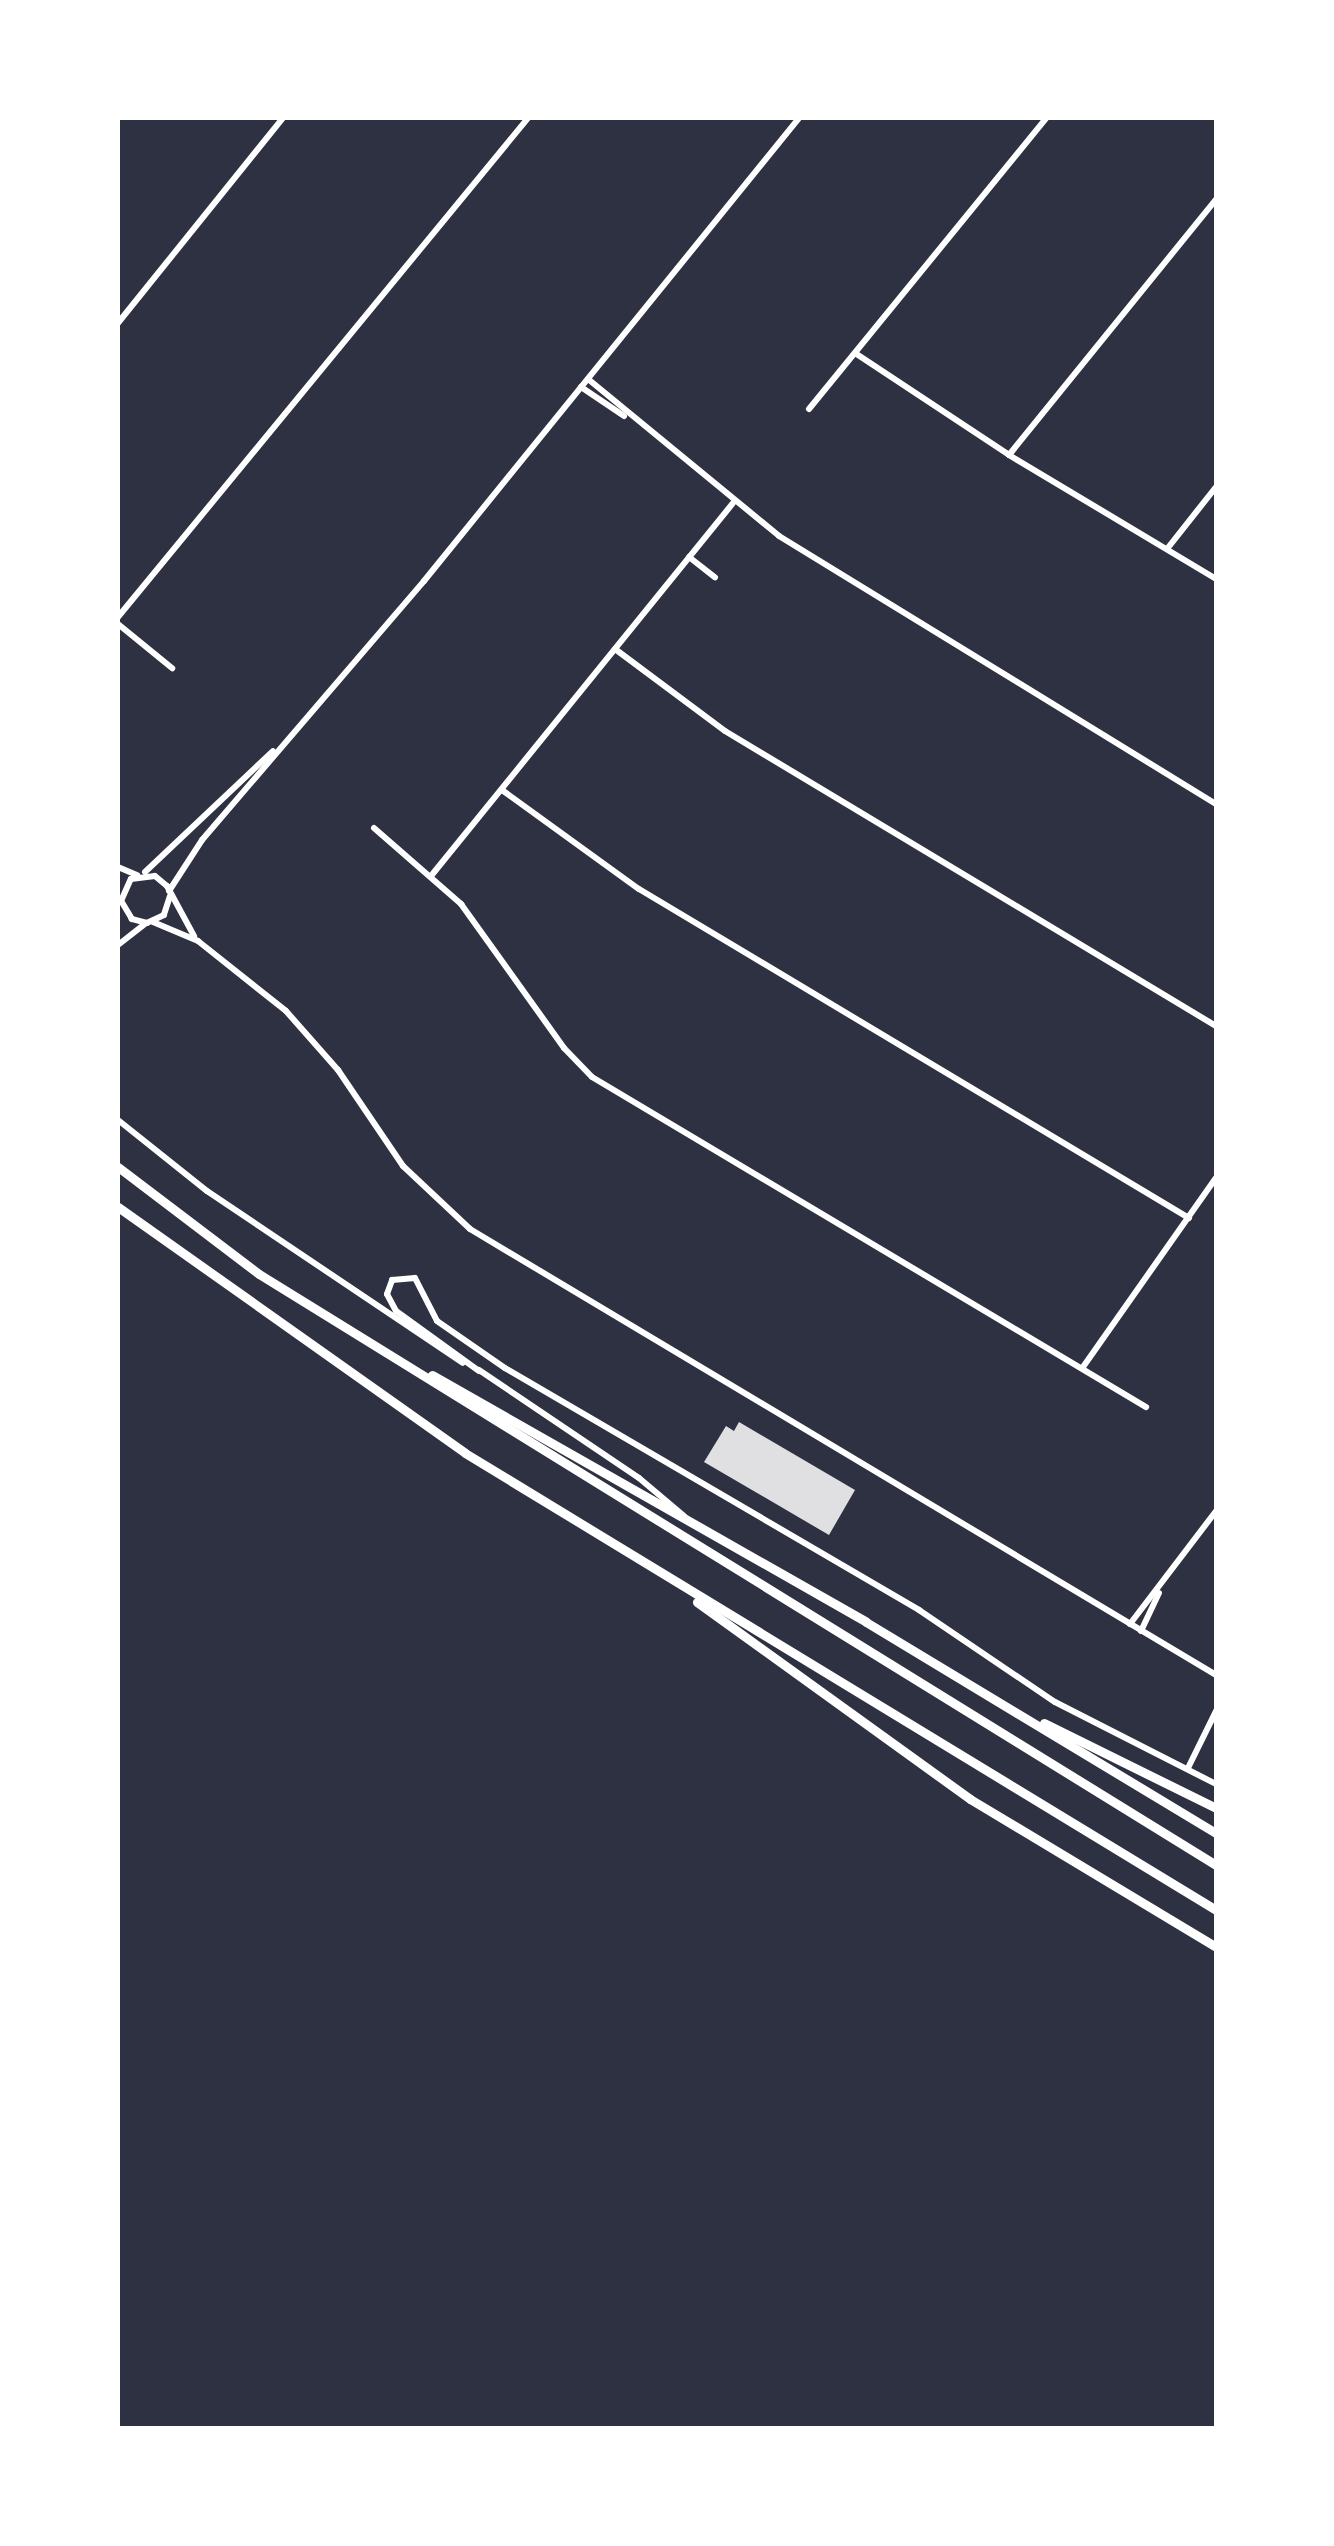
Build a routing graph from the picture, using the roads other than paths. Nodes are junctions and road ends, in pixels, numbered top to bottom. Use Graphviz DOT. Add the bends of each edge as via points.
graph roads {
  1 [pos="282,118"];
  2 [pos="799,118"];
  3 [pos="1046,118"];
  4 [pos="525,119"];
  5 [pos="1216,199"];
  6 [pos="118,323"];
  7 [pos="855,353"];
  8 [pos="588,379"];
  9 [pos="580,388"];
  10 [pos="810,409"];
  11 [pos="629,419"];
  12 [pos="1009,456"];
  13 [pos="1216,487"];
  14 [pos="732,503"];
  15 [pos="1166,549"];
  16 [pos="689,557"];
  17 [pos="715,577"];
  18 [pos="1216,579"];
  19 [pos="118,620"];
  20 [pos="614,649"];
  21 [pos="172,668"];
  22 [pos="286,740"];
  23 [pos="502,790"];
  24 [pos="1216,804"];
  25 [pos="374,828"];
  26 [pos="118,867"];
  27 [pos="139,875"];
  28 [pos="430,876"];
  29 [pos="169,893"];
  30 [pos="119,900"];
  31 [pos="150,923"];
  32 [pos="198,941"];
  33 [pos="118,945"];
  34 [pos="1216,1026"];
  35 [pos="118,1120"];
  36 [pos="118,1167"];
  37 [pos="1216,1178"];
  38 [pos="118,1207"];
  39 [pos="1189,1218"];
  40 [pos="398,1359"];
  41 [pos="1083,1367"];
  42 [pos="479,1370"];
  43 [pos="1146,1407"];
  44 [pos="1216,1511"];
  45 [pos="687,1522"];
  46 [pos="671,1581"];
  47 [pos="1161,1588"];
  48 [pos="1130,1624"];
  49 [pos="1142,1631"];
  50 [pos="1216,1675"];
  51 [pos="1216,1711"];
  52 [pos="1018,1712"];
  53 [pos="1188,1768"];
  54 [pos="1216,1784"];
  55 [pos="1216,1808"];
  56 [pos="1216,1832"];
  57 [pos="1216,1865"];
  58 [pos="1216,1910"];
  59 [pos="1216,1947"];
  1 -- 6 [label="street"];
  2 -- 8 [label="street"];
  3 -- 7 [label="street"];
  4 -- 19 [label="street"];
  5 -- 12 [label="street"];
  7 -- 10 [label="street"];
  7 -- 12 [label="street"];
  8 -- 9 [label="street"];
  8 -- 11 [label="street"];
  9 -- 11 [label="street"];
  9 -- 22 [label="street"];
  11 -- 14 [label="street"];
  12 -- 15 [label="street"];
  13 -- 15 [label="street"];
  14 -- 16 [label="street"];
  14 -- 24 [label="street" via="952,648"];
  15 -- 18 [label="street"];
  16 -- 17 [label="street"];
  16 -- 20 [label="street"];
  19 -- 21 [label="street"];
  20 -- 23 [label="street"];
  20 -- 34 [label="street" via="725,730"];
  22 -- 27 [label="street"];
  22 -- 29 [label="street" via="202,840"];
  23 -- 28 [label="street"];
  23 -- 39 [label="street" via="628,882"];
  25 -- 28 [label="street"];
  26 -- 27 [label="street"];
  27 -- 29 [label="street" via="160,879"];
  27 -- 30 [label="street"];
  28 -- 41 [label="street" via="474,920 592,1077"];
  29 -- 31 [label="street" via="168,909"];
  29 -- 32 [label="street"];
  30 -- 31 [label="street" via="132,920"];
  31 -- 32 [label="street"];
  31 -- 33 [label="street"];
  32 -- 48 [label="street" via="308,1032 403,1166 470,1230"];
  35 -- 42 [label="street" via="223,1202"];
  36 -- 40 [label="main road" via="260,1274"];
  37 -- 39 [label="street"];
  38 -- 46 [label="main road" via="380,1398"];
  39 -- 41 [label="street"];
  40 -- 45 [label="main road"];
  40 -- 57 [label="main road"];
  41 -- 43 [label="street"];
  42 -- 45 [label="street" via="656,1490"];
  42 -- 53 [label="street" via="396,1311 387,1294 392,1280 415,1278 437,1320 529,1383 919,1610 1054,1702"];
  44 -- 47 [label="street"];
  45 -- 52 [label="main road"];
  46 -- 58 [label="main road"];
  46 -- 59 [label="main road" via="864,1728"];
  47 -- 48 [label="street"];
  47 -- 49 [label="street"];
  48 -- 49 [label="street"];
  49 -- 50 [label="street"];
  51 -- 53 [label="street"];
  52 -- 55 [label="main road"];
  52 -- 56 [label="main road"];
  53 -- 54 [label="street"];
}
